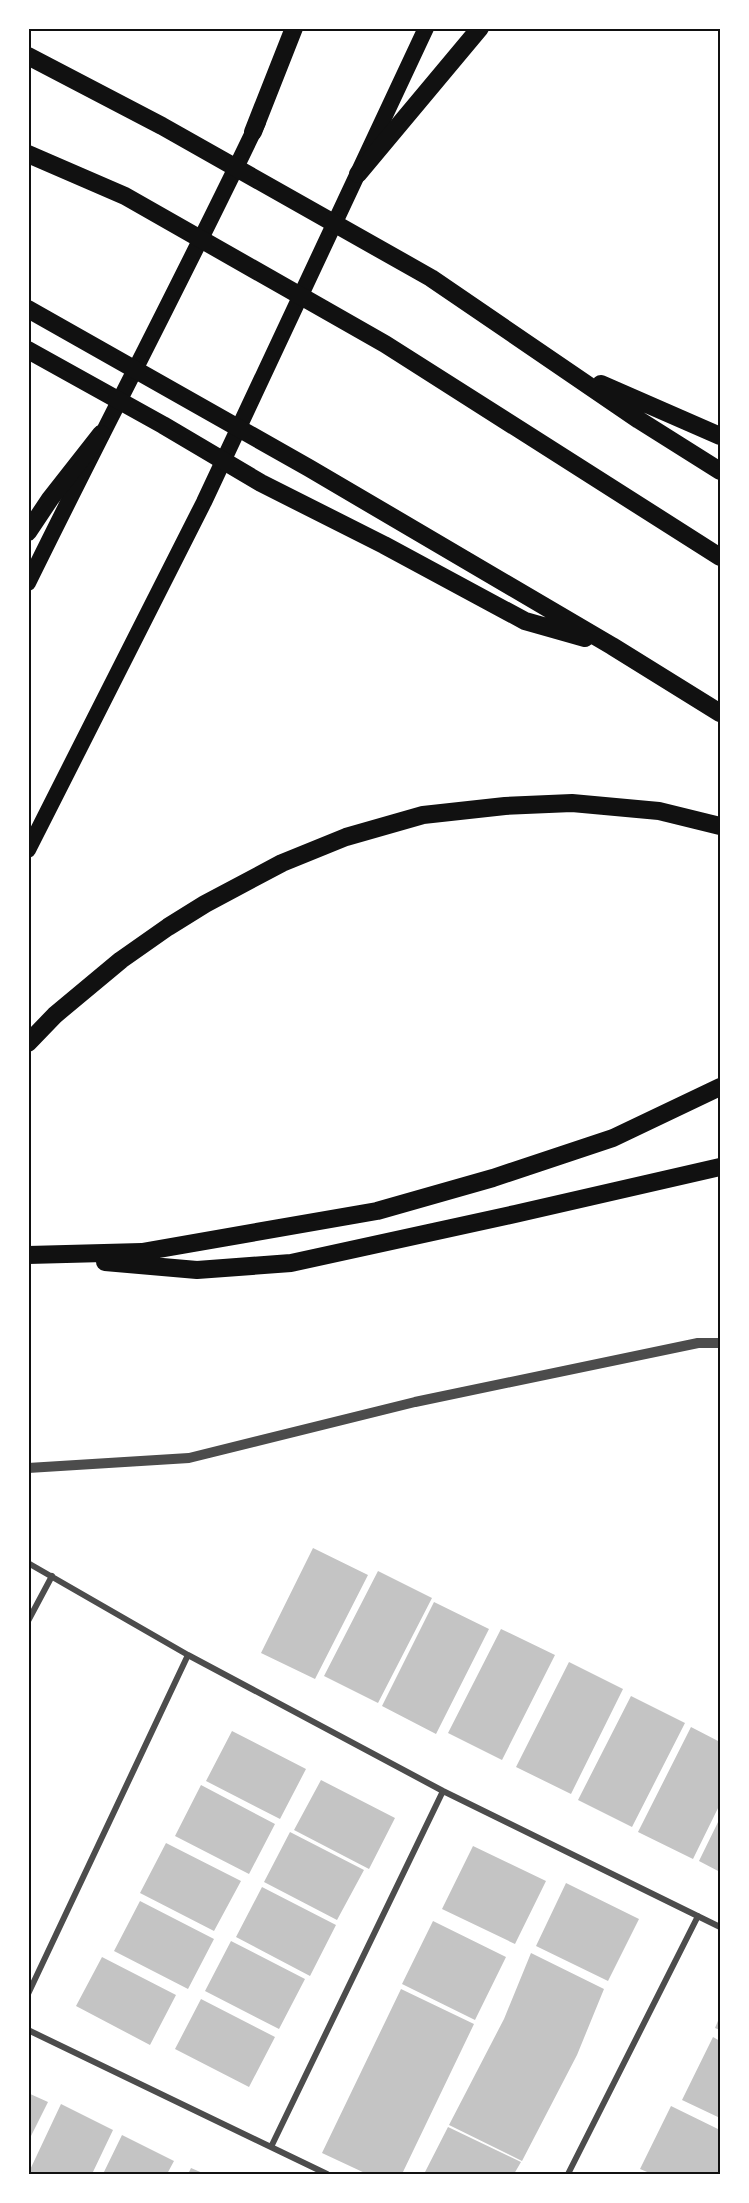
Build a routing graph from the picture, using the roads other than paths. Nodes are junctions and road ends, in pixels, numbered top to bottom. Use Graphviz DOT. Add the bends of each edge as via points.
graph roads {
  1 [pos="294,28"];
  2 [pos="302,28"];
  3 [pos="426,28"];
  4 [pos="480,28"];
  5 [pos="28,56"];
  6 [pos="253,132"];
  7 [pos="28,154"];
  8 [pos="358,174"];
  9 [pos="28,309"];
  10 [pos="28,350"];
  11 [pos="560,365"];
  12 [pos="101,434"];
  13 [pos="720,436"];
  14 [pos="720,471"];
  15 [pos="28,532"];
  16 [pos="720,557"];
  17 [pos="28,583"];
  18 [pos="612,646"];
  19 [pos="720,713"];
  20 [pos="720,826"];
  21 [pos="28,850"];
  22 [pos="28,1044"];
  23 [pos="720,1087"];
  24 [pos="720,1167"];
  25 [pos="28,1255"];
  26 [pos="50,1255"];
  27 [pos="720,1343"];
  28 [pos="28,1468"];
  29 [pos="28,1563"];
  30 [pos="52,1576"];
  31 [pos="28,1621"];
  32 [pos="188,1655"];
  33 [pos="443,1791"];
  34 [pos="698,1916"];
  35 [pos="720,1927"];
  36 [pos="28,1994"];
  37 [pos="28,2030"];
  38 [pos="271,2147"];
  39 [pos="327,2175"];
  40 [pos="568,2175"];
  1 -- 6 [label="highway"];
  2 -- 6 [label="highway"];
  3 -- 8 [label="highway"];
  4 -- 8 [label="highway"];
  5 -- 11 [label="highway" via="162,126 431,278"];
  6 -- 12 [label="highway" via="161,322"];
  7 -- 16 [label="highway" via="125,196 385,344"];
  8 -- 21 [label="highway" via="204,502"];
  9 -- 18 [label="highway"];
  10 -- 18 [label="highway" via="296,501 525,621"];
  11 -- 13 [label="highway"];
  11 -- 14 [label="highway"];
  12 -- 15 [label="highway"];
  12 -- 17 [label="highway"];
  18 -- 19 [label="highway"];
  20 -- 22 [label="highway" via="659,811 572,803 423,815 346,837 282,863 168,927 55,1015"];
  23 -- 26 [label="highway" via="613,1138 377,1211 142,1252"];
  24 -- 26 [label="highway" via="291,1263 197,1270"];
  25 -- 26 [label="highway"];
  27 -- 28 [label="street" via="698,1343 415,1402 189,1458"];
  29 -- 30 [label="street"];
  30 -- 31 [label="street"];
  30 -- 32 [label="street"];
  32 -- 33 [label="street"];
  32 -- 36 [label="street"];
  33 -- 34 [label="street"];
  33 -- 38 [label="street"];
  34 -- 35 [label="street"];
  34 -- 40 [label="street"];
  37 -- 38 [label="street"];
  38 -- 39 [label="street"];
}
